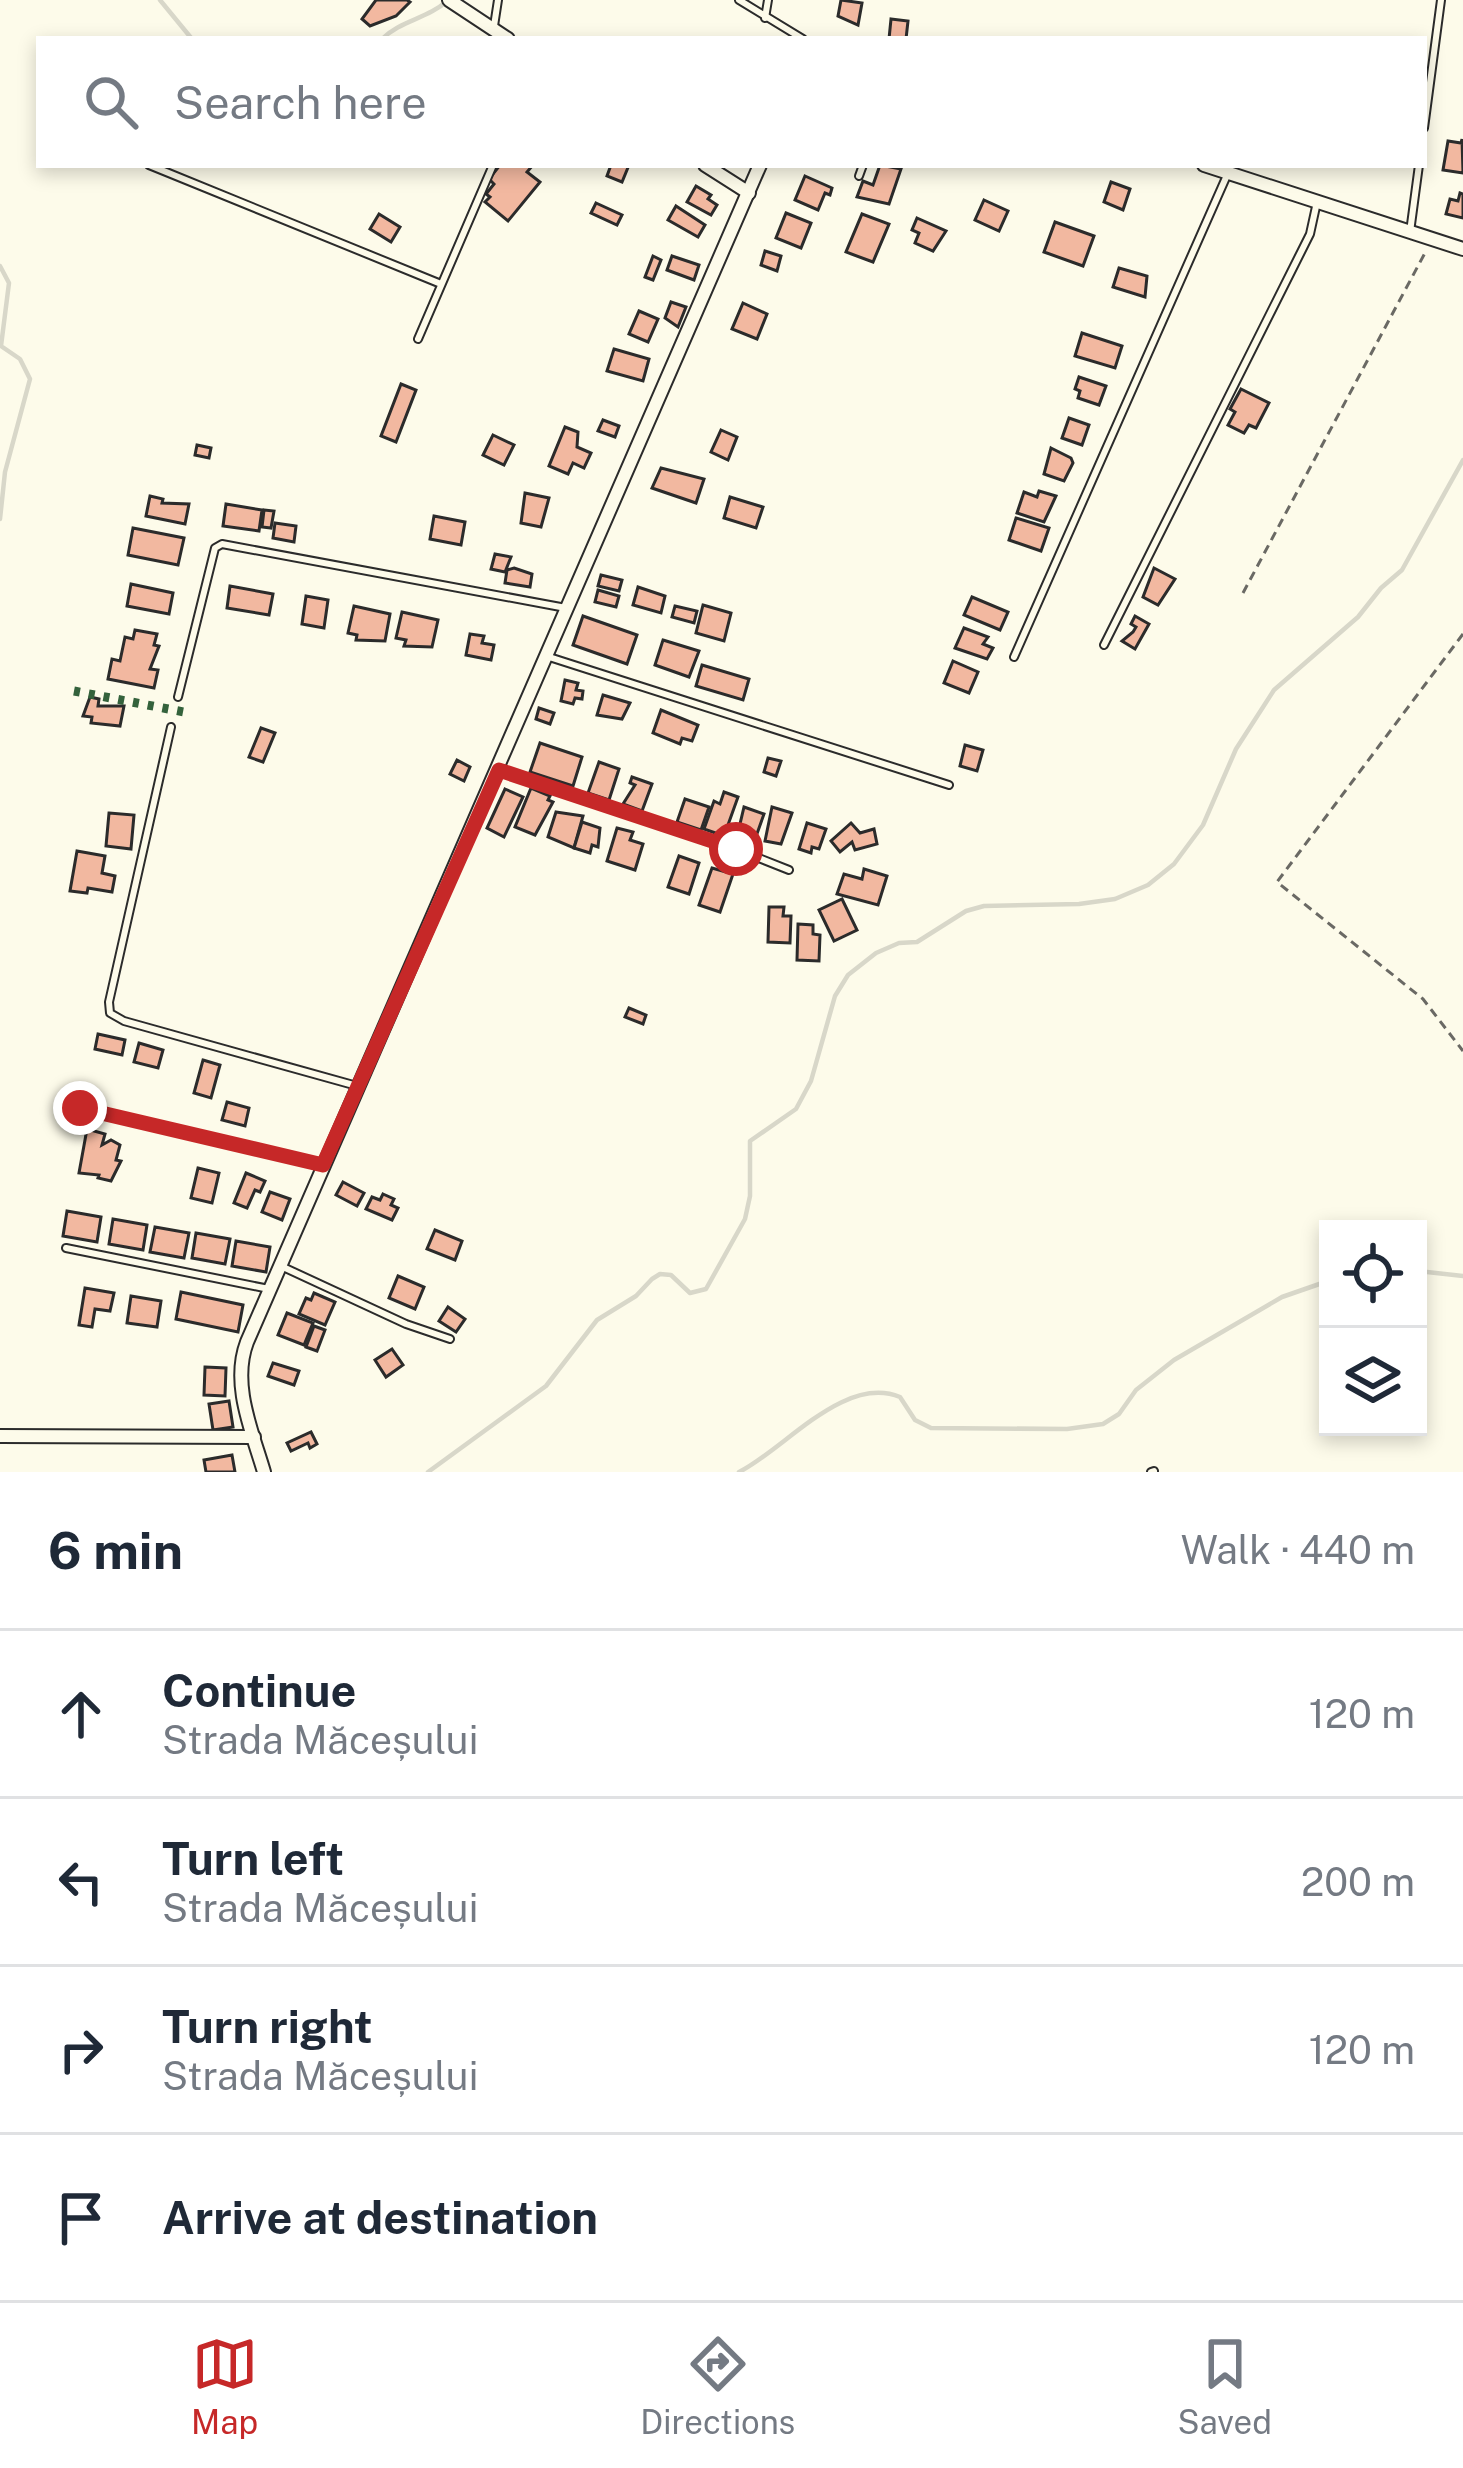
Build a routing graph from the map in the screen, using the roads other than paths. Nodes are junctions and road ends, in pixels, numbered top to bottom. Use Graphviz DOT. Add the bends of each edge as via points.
graph roads {
  1 [pos="498,0"];
  2 [pos="740,0"];
  3 [pos="768,0"];
  4 [pos="1441,0"];
  5 [pos="455,4"];
  6 [pos="765,18"];
  7 [pos="493,29"];
  8 [pos="504,36"];
  9 [pos="797,36"];
  10 [pos="1427,105"];
  11 [pos="155,168"];
  12 [pos="492,168"];
  13 [pos="710,168"];
  14 [pos="759,168"];
  15 [pos="862,168"];
  16 [pos="1214,168"];
  17 [pos="1419,168"];
  18 [pos="1228,172"];
  19 [pos="859,176"];
  20 [pos="749,193"];
  21 [pos="1317,202"];
  22 [pos="1410,232"];
  23 [pos="1463,249"];
  24 [pos="442,284"];
  25 [pos="418,339"];
  26 [pos="566,608"];
  27 [pos="1104,645"];
  28 [pos="545,656"];
  29 [pos="1014,657"];
  30 [pos="178,697"];
  31 [pos="171,728"];
  32 [pos="499,770"];
  33 [pos="949,785"];
  34 [pos="788,870"];
  35 [pos="357,1086"];
  36 [pos="80,1108"];
  37 [pos="323,1165"];
  38 [pos="66,1248"];
  39 [pos="279,1266"];
  40 [pos="269,1289"];
  41 [pos="450,1340"];
  42 [pos="0,1436"];
  43 [pos="254,1437"];
  44 [pos="264,1472"];
  1 -- 7 [label="lane"];
  2 -- 6 [label="lane"];
  3 -- 6 [label="lane"];
  4 -- 10 [label="lane"];
  5 -- 7 [label="street"];
  6 -- 9 [label="lane"];
  7 -- 8 [label="street"];
  11 -- 24 [label="lane"];
  12 -- 24 [label="lane"];
  13 -- 20 [label="street"];
  14 -- 20 [label="street"];
  15 -- 19 [label="lane"];
  16 -- 18 [label="street"];
  17 -- 22 [label="lane"];
  18 -- 21 [label="street"];
  18 -- 29 [label="lane"];
  20 -- 26 [label="street"];
  21 -- 22 [label="street"];
  21 -- 27 [label="lane" via="1310,234"];
  22 -- 23 [label="street"];
  24 -- 25 [label="lane"];
  26 -- 28 [label="street"];
  26 -- 30 [label="lane" via="222,544"];
  28 -- 32 [label="street"];
  28 -- 33 [label="lane"];
  31 -- 35 [label="lane" via="110,1013"];
  32 -- 34 [label="lane"];
  32 -- 35 [label="street"];
  35 -- 37 [label="street"];
  36 -- 37 [label="lane"];
  37 -- 39 [label="street"];
  38 -- 40 [label="lane"];
  39 -- 40 [label="street"];
  39 -- 41 [label="lane"];
  40 -- 43 [label="street" via="241,1365"];
  42 -- 43 [label="street"];
  43 -- 44 [label="street"];
}
